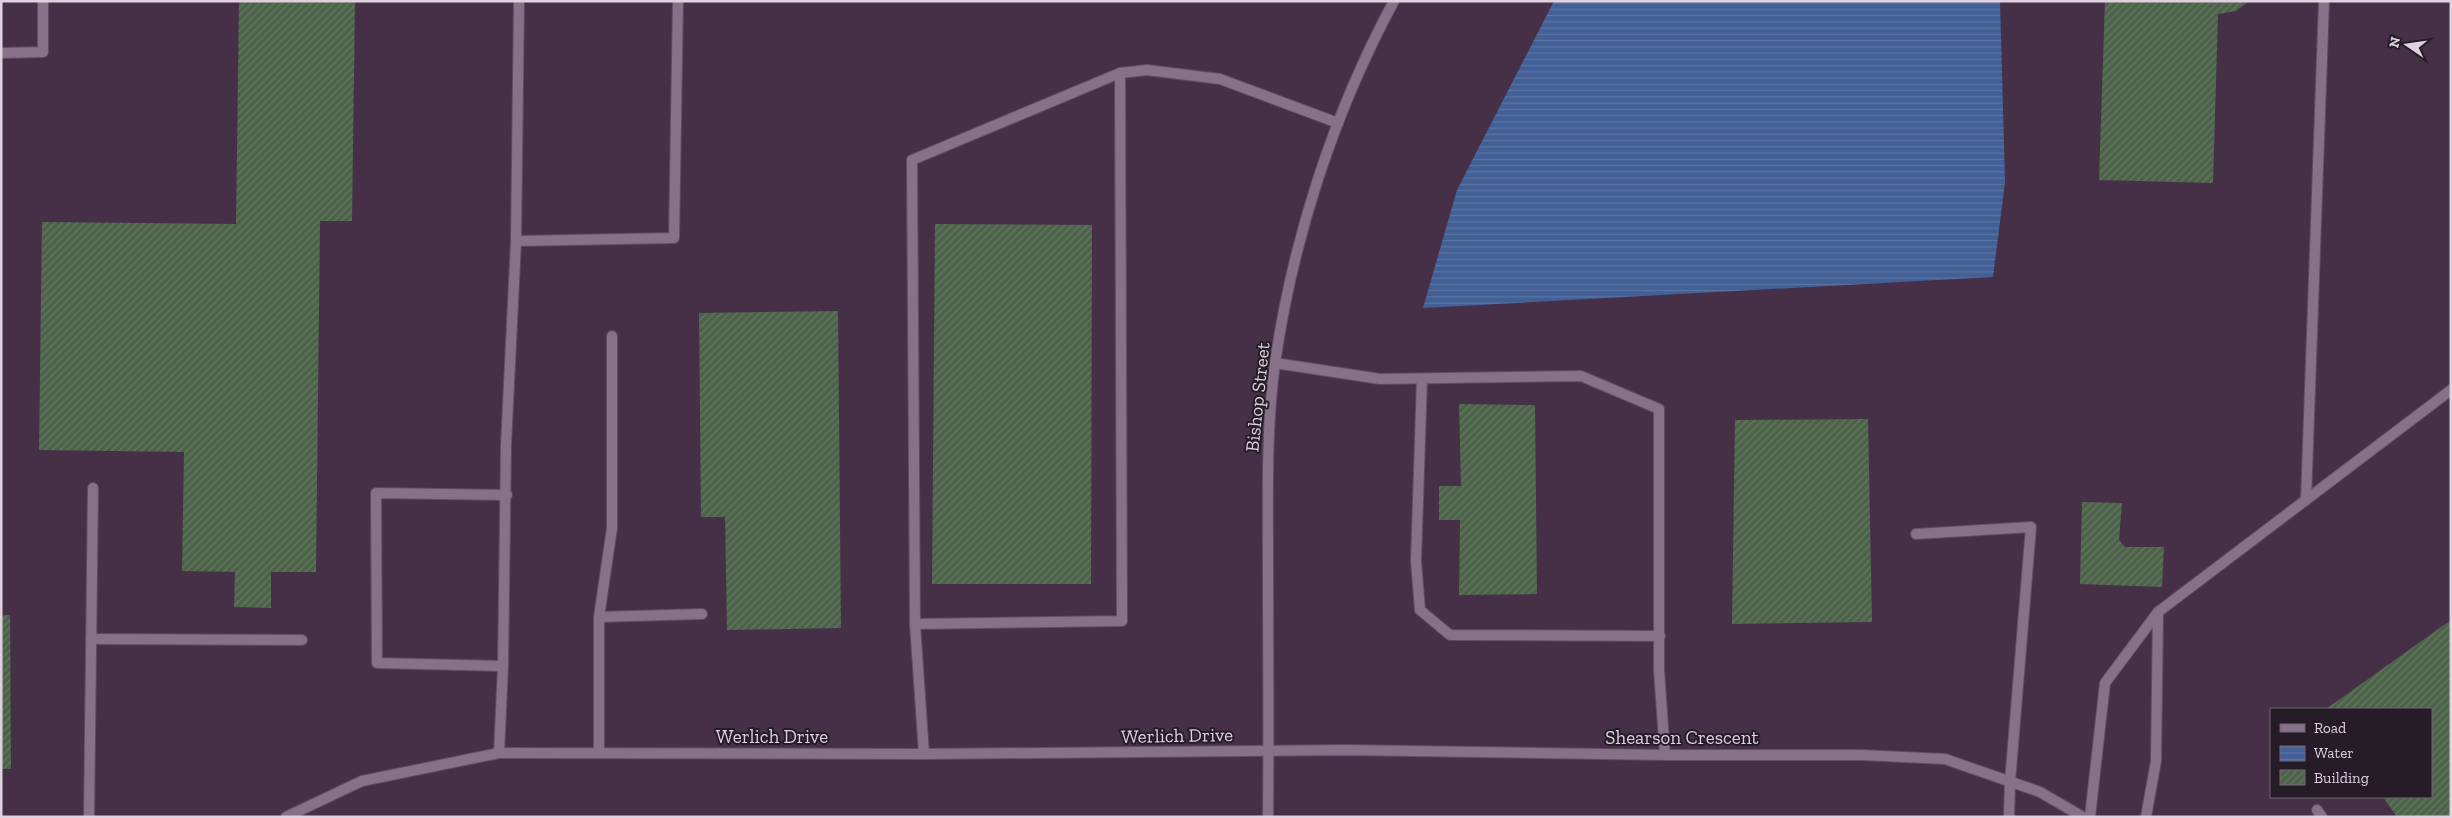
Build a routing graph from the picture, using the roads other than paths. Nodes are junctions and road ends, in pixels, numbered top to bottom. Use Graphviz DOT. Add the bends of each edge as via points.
graph roads {
  1 [pos="43,1"];
  2 [pos="519,1"];
  3 [pos="678,1"];
  4 [pos="1394,1"];
  5 [pos="2324,1"];
  6 [pos="1,53"];
  7 [pos="1120,73"];
  8 [pos="1338,123"];
  9 [pos="516,242"];
  10 [pos="612,336"];
  11 [pos="1275,363"];
  12 [pos="1422,379"];
  13 [pos="2451,390"];
  14 [pos="93,488"];
  15 [pos="507,495"];
  16 [pos="2306,500"];
  17 [pos="1916,534"];
  18 [pos="2158,612"];
  19 [pos="702,614"];
  20 [pos="599,617"];
  21 [pos="915,624"];
  22 [pos="1660,636"];
  23 [pos="91,639"];
  24 [pos="302,640"];
  25 [pos="503,666"];
  26 [pos="1268,751"];
  27 [pos="499,753"];
  28 [pos="599,753"];
  29 [pos="924,754"];
  30 [pos="1665,755"];
  31 [pos="2010,782"];
  32 [pos="89,817"];
  33 [pos="286,817"];
  34 [pos="1268,817"];
  35 [pos="2009,817"];
  36 [pos="2083,817"];
  37 [pos="2090,817"];
  38 [pos="2146,817"];
  1 -- 6 [label="street" via="44,52"];
  2 -- 9 [label="street"];
  3 -- 9 [label="street" via="674,238"];
  4 -- 8 [label="street, Bishop Street"];
  5 -- 16 [label="street"];
  7 -- 8 [label="street" via="1147,70 1220,79"];
  7 -- 21 [label="street" via="912,160"];
  7 -- 21 [label="street" via="1122,621"];
  8 -- 11 [label="street, Bishop Street" via="1300,238"];
  9 -- 15 [label="street" via="506,445"];
  10 -- 20 [label="street" via="612,528"];
  11 -- 12 [label="street" via="1380,379"];
  11 -- 26 [label="street, Bishop Street" via="1268,462"];
  12 -- 22 [label="street" via="1581,376 1659,409"];
  12 -- 22 [label="street" via="1416,561 1420,610 1450,635"];
  13 -- 16 [label="street"];
  14 -- 23 [label="street"];
  15 -- 25 [label="street"];
  15 -- 25 [label="street" via="376,493 377,662"];
  16 -- 18 [label="street"];
  17 -- 31 [label="street" via="2031,527"];
  18 -- 37 [label="street" via="2105,684"];
  18 -- 38 [label="street" via="2156,761"];
  19 -- 20 [label="street"];
  20 -- 28 [label="street"];
  21 -- 29 [label="street"];
  22 -- 30 [label="street"];
  23 -- 24 [label="street"];
  23 -- 32 [label="street"];
  25 -- 27 [label="street"];
  26 -- 29 [label="street, Werlich Drive"];
  26 -- 30 [label="street, Shearson Crescent"];
  26 -- 34 [label="street, Bishop Street"];
  27 -- 28 [label="street, Werlich Drive"];
  27 -- 33 [label="street, Werlich Drive" via="362,781"];
  28 -- 29 [label="street, Werlich Drive"];
  30 -- 31 [label="street, Shearson Crescent" via="1861,755 1945,759"];
  31 -- 35 [label="street"];
  31 -- 36 [label="street, Shearson Crescent" via="2040,792"];
}
